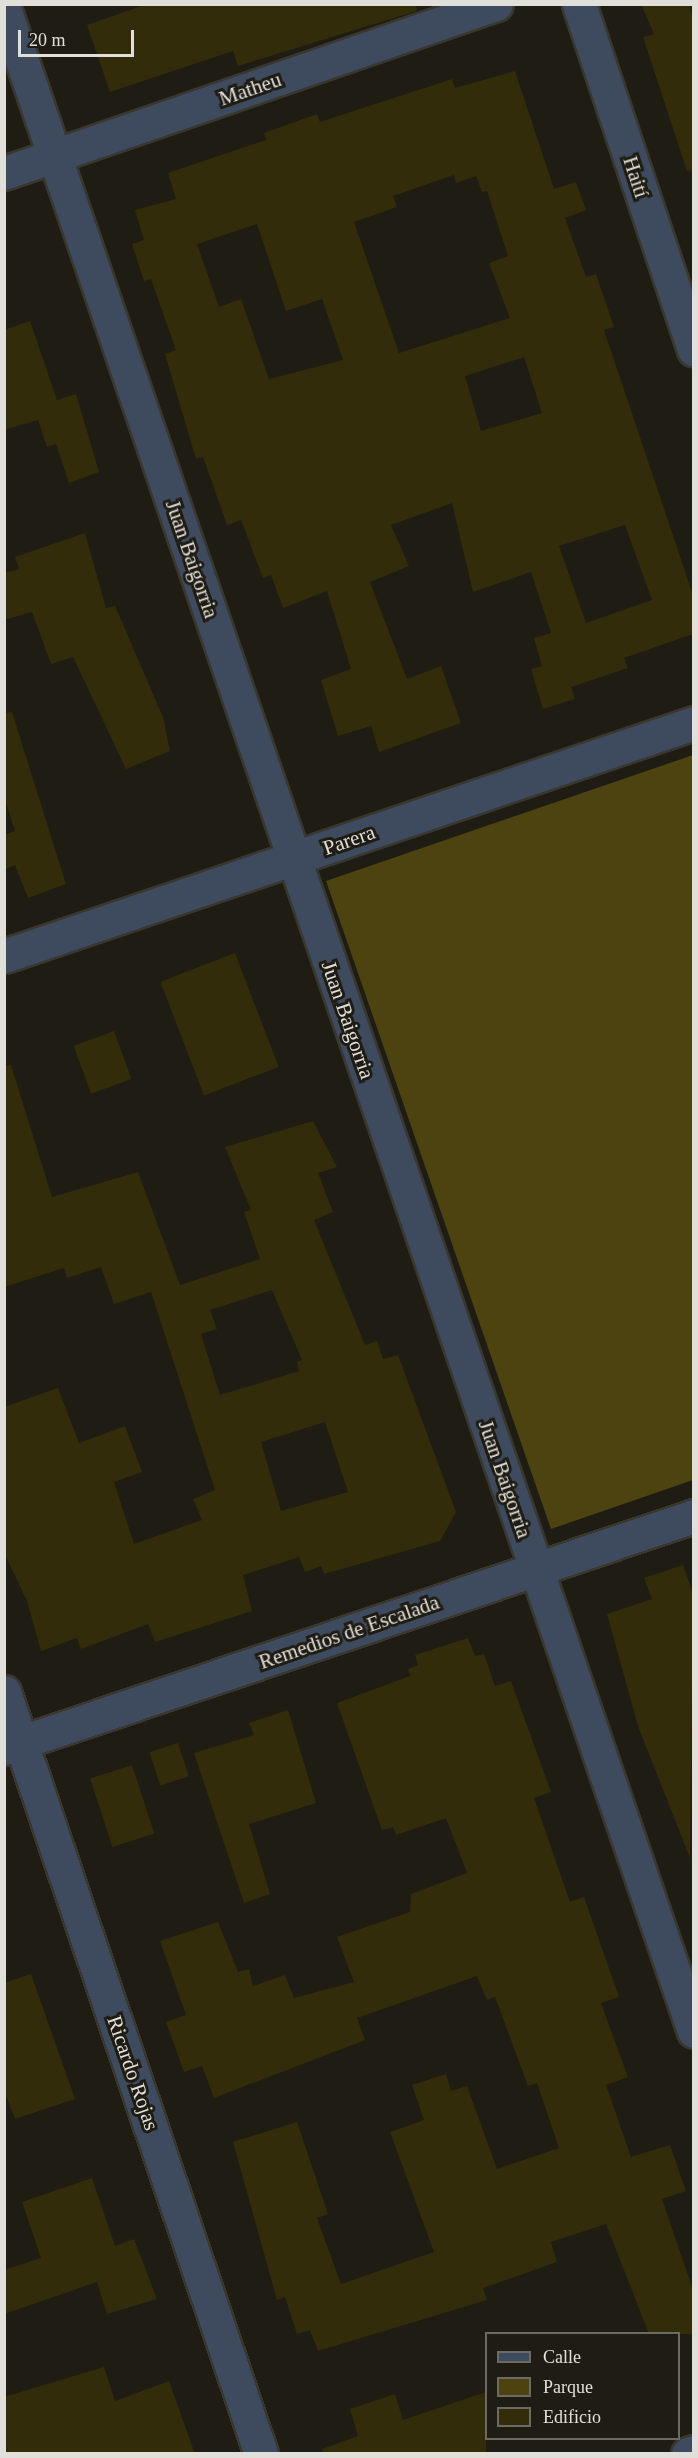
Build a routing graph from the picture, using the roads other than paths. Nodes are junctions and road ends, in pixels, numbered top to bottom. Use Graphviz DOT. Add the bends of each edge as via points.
graph roads {
  1 [pos="496,4"];
  2 [pos="579,4"];
  3 [pos="4,8"];
  4 [pos="55,156"];
  5 [pos="4,173"];
  6 [pos="693,349"];
  7 [pos="693,723"];
  8 [pos="293,859"];
  9 [pos="4,957"];
  10 [pos="693,1516"];
  11 [pos="536,1569"];
  12 [pos="4,1692"];
  13 [pos="13,1745"];
  14 [pos="693,2031"];
  15 [pos="693,2452"];
  16 [pos="261,2454"];
  17 [pos="688,2454"];
  1 -- 4 [label="street, Matheu"];
  2 -- 6 [label="street, Haití"];
  3 -- 4 [label="street, Juan Baigorria"];
  4 -- 5 [label="street, Matheu"];
  4 -- 8 [label="street, Juan Baigorria"];
  7 -- 8 [label="street, Parera"];
  8 -- 9 [label="street, Parera"];
  8 -- 11 [label="street, Juan Baigorria"];
  10 -- 11 [label="street, Remedios de Escalada"];
  11 -- 13 [label="street, Remedios de Escalada"];
  11 -- 14 [label="street, Juan Baigorria"];
  12 -- 13 [label="street, Ricardo Rojas"];
  13 -- 16 [label="street, Ricardo Rojas"];
  15 -- 17 [label="street"];
}
